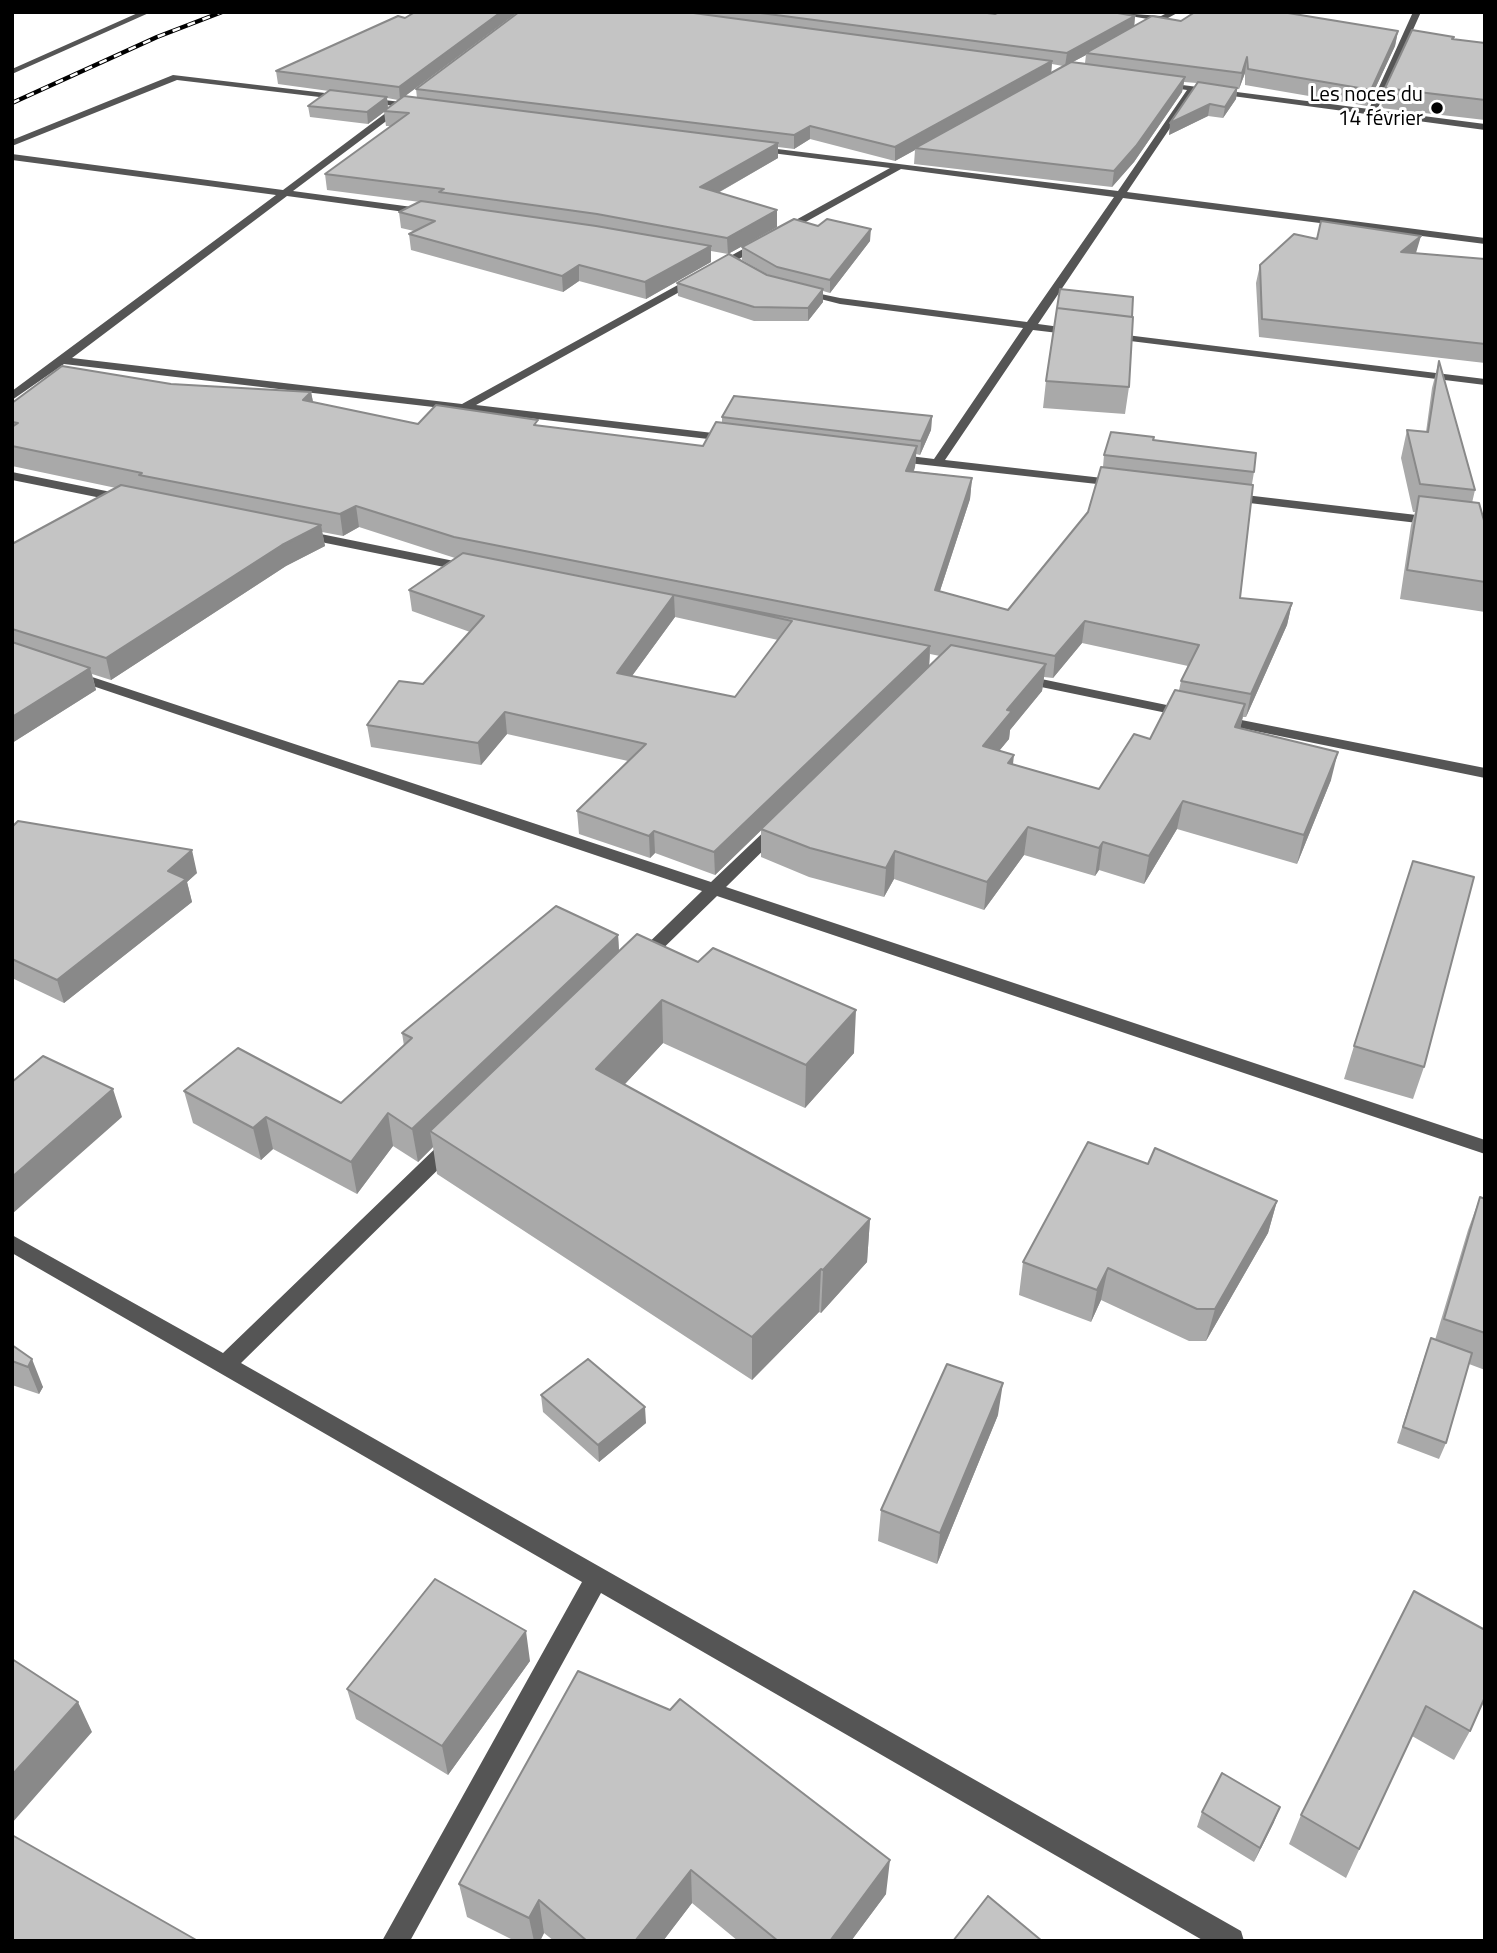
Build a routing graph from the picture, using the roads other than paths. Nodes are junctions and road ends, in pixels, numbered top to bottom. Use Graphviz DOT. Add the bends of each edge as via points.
graph roads {
  1 [pos="147,12"];
  2 [pos="1110,12"];
  3 [pos="1175,12"];
  4 [pos="1417,12"];
  5 [pos="1164,19"];
  6 [pos="1140,32"];
  7 [pos="12,72"];
  8 [pos="1155,83"];
  9 [pos="1193,88"];
  10 [pos="413,97"];
  11 [pos="402,105"];
  12 [pos="430,108"];
  13 [pos="1372,112"];
  14 [pos="1485,127"];
  15 [pos="12,143"];
  16 [pos="747,148"];
  17 [pos="12,157"];
  18 [pos="911,159"];
  19 [pos="899,166"];
  20 [pos="289,192"];
  21 [pos="1120,195"];
  22 [pos="439,213"];
  23 [pos="1485,241"];
  24 [pos="716,258"];
  25 [pos="734,263"];
  26 [pos="785,288"];
  27 [pos="1032,326"];
  28 [pos="1087,333"];
  29 [pos="1101,335"];
  30 [pos="62,360"];
  31 [pos="1485,382"];
  32 [pos="12,397"];
  33 [pos="465,407"];
  34 [pos="743,440"];
  35 [pos="881,456"];
  36 [pos="937,463"];
  37 [pos="12,476"];
  38 [pos="1129,485"];
  39 [pos="1211,495"];
  40 [pos="136,501"];
  41 [pos="1485,527"];
  42 [pos="286,531"];
  43 [pos="478,570"];
  44 [pos="52,668"];
  45 [pos="1012,677"];
  46 [pos="1483,767"];
  47 [pos="791,814"];
  48 [pos="714,889"];
  49 [pos="624,976"];
  50 [pos="465,1132"];
  51 [pos="1485,1147"];
  52 [pos="12,1243"];
  53 [pos="225,1365"];
  54 [pos="597,1578"];
  55 [pos="395,1941"];
  56 [pos="1231,1941"];
  1 -- 7 [label="street"];
  2 -- 5 [label="street"];
  3 -- 5 [label="street"];
  4 -- 13 [label="street"];
  5 -- 6 [label="street"];
  8 -- 9 [label="street"];
  9 -- 13 [label="street"];
  9 -- 21 [label="street"];
  10 -- 11 [label="street"];
  11 -- 12 [label="street"];
  11 -- 15 [label="street" via="176,77"];
  11 -- 20 [label="street"];
  13 -- 14 [label="street"];
  16 -- 19 [label="street"];
  17 -- 20 [label="street"];
  18 -- 19 [label="street"];
  19 -- 21 [label="street"];
  19 -- 25 [label="street"];
  20 -- 22 [label="street"];
  20 -- 30 [label="street"];
  21 -- 23 [label="street"];
  21 -- 27 [label="street"];
  24 -- 25 [label="street"];
  25 -- 33 [label="street"];
  26 -- 27 [label="street" via="840,301"];
  27 -- 28 [label="street"];
  27 -- 36 [label="street"];
  29 -- 31 [label="street"];
  30 -- 32 [label="street"];
  30 -- 33 [label="street"];
  33 -- 34 [label="street"];
  35 -- 36 [label="street"];
  36 -- 38 [label="street"];
  37 -- 40 [label="street"];
  39 -- 41 [label="street"];
  42 -- 43 [label="street"];
  44 -- 48 [label="street"];
  45 -- 46 [label="street"];
  47 -- 48 [label="street"];
  48 -- 49 [label="street"];
  48 -- 51 [label="street"];
  50 -- 53 [label="street"];
  52 -- 53 [label="street"];
  53 -- 54 [label="street"];
  54 -- 55 [label="street"];
  54 -- 56 [label="street"];
}
